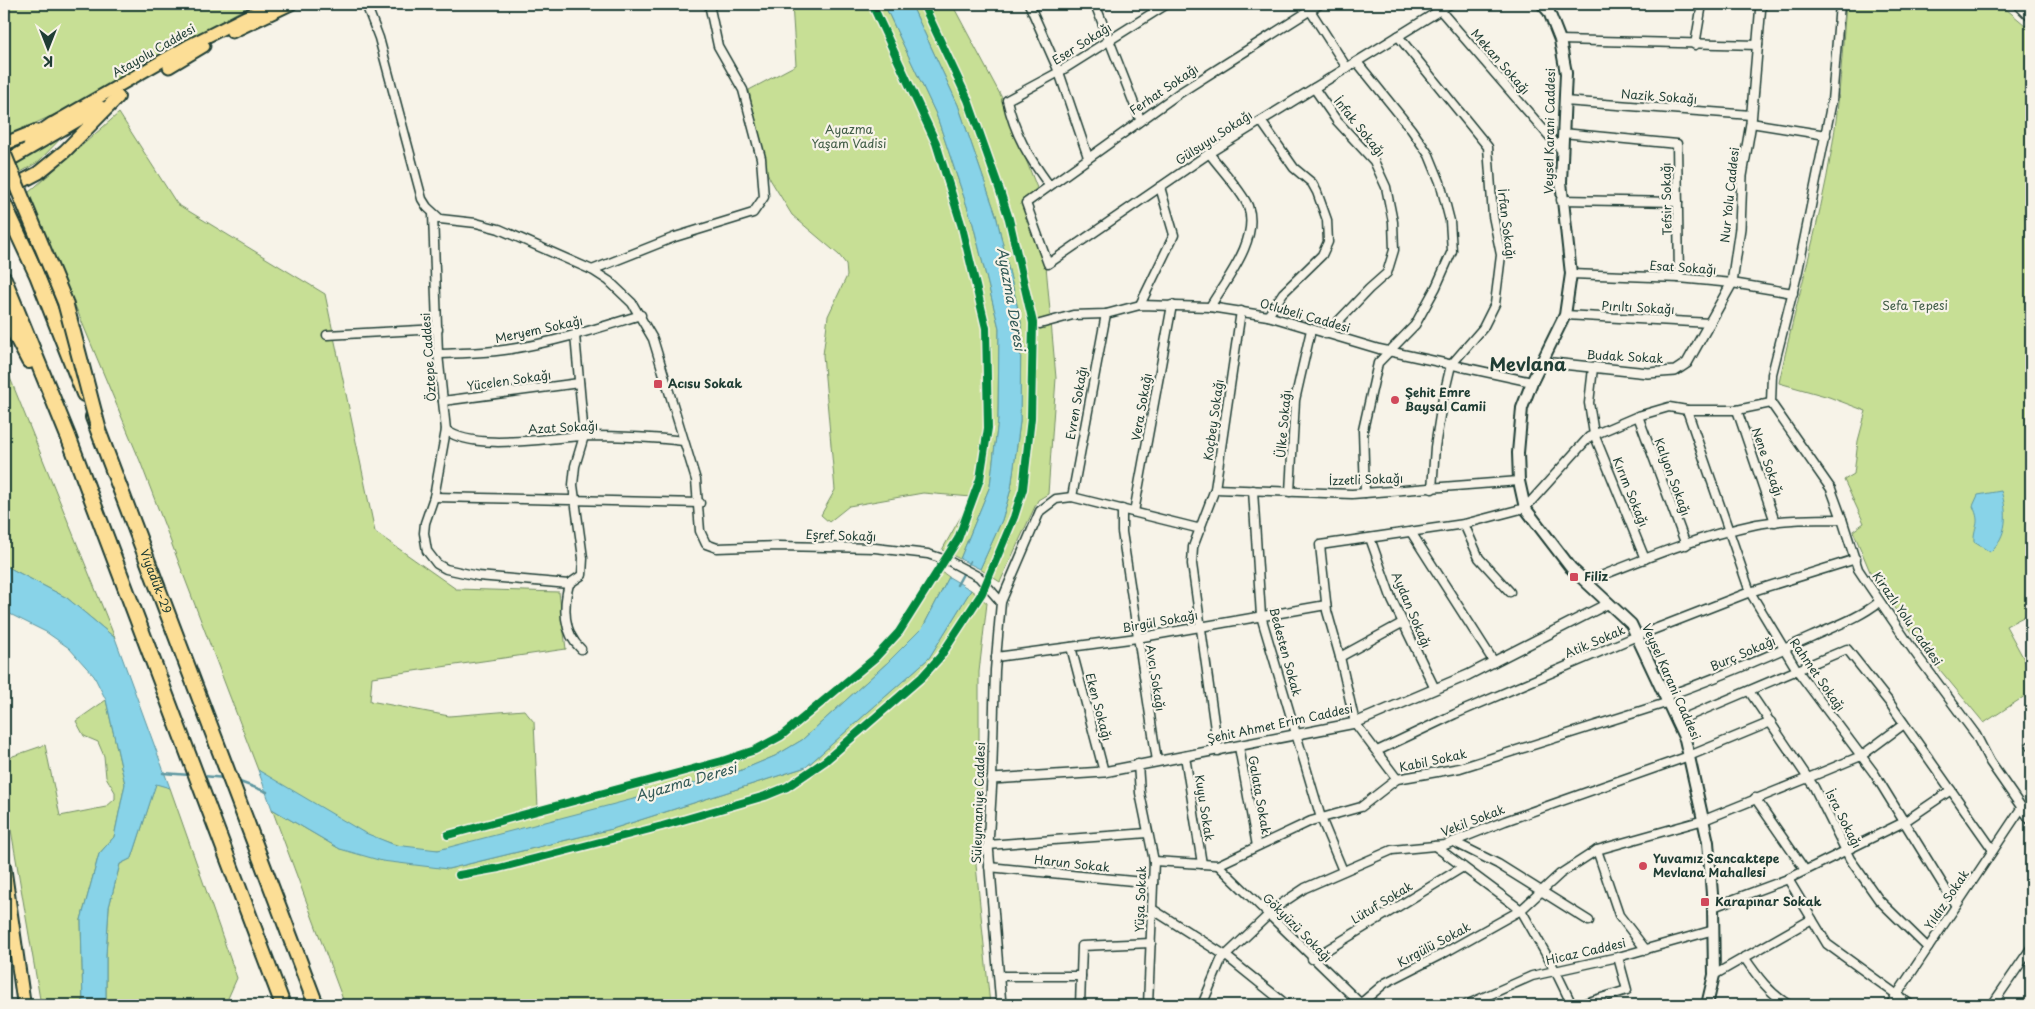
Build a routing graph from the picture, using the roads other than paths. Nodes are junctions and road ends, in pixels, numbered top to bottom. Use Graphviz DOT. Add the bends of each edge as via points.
graph roads {
  1 [pos="366,4"];
  2 [pos="709,4"];
  3 [pos="1029,4"];
  4 [pos="1095,4"];
  5 [pos="1167,4"];
  6 [pos="1320,4"];
  7 [pos="1450,4"];
  8 [pos="1542,4"];
  9 [pos="1702,4"];
  10 [pos="1761,4"];
  11 [pos="1840,4"];
  12 [pos="2018,4"];
  13 [pos="281,5"];
  14 [pos="1308,7"];
  15 [pos="1440,10"];
  16 [pos="2031,17"];
  17 [pos="1398,36"];
  18 [pos="1110,40"];
  19 [pos="1560,40"];
  20 [pos="1695,45"];
  21 [pos="1758,45"];
  22 [pos="1357,62"];
  23 [pos="1346,68"];
  24 [pos="1059,72"];
  25 [pos="1314,88"];
  26 [pos="118,97"];
  27 [pos="1564,101"];
  28 [pos="1140,119"];
  29 [pos="1751,119"];
  30 [pos="1262,120"];
  31 [pos="52,124"];
  32 [pos="1563,133"];
  33 [pos="1826,136"];
  34 [pos="4,144"];
  35 [pos="1562,151"];
  36 [pos="1209,153"];
  37 [pos="4,154"];
  38 [pos="1088,157"];
  39 [pos="4,163"];
  40 [pos="1049,184"];
  41 [pos="1160,188"];
  42 [pos="4,191"];
  43 [pos="1561,200"];
  44 [pos="1678,202"];
  45 [pos="1026,203"];
  46 [pos="4,204"];
  47 [pos="433,214"];
  48 [pos="592,270"];
  49 [pos="1571,274"];
  50 [pos="1679,278"];
  51 [pos="4,279"];
  52 [pos="1732,282"];
  53 [pos="1793,293"];
  54 [pos="1140,305"];
  55 [pos="1172,305"];
  56 [pos="1210,307"];
  57 [pos="1241,311"];
  58 [pos="4,313"];
  59 [pos="1106,314"];
  60 [pos="642,315"];
  61 [pos="1565,315"];
  62 [pos="1268,316"];
  63 [pos="1710,323"];
  64 [pos="1040,324"];
  65 [pos="438,329"];
  66 [pos="1312,330"];
  67 [pos="1326,334"];
  68 [pos="327,335"];
  69 [pos="575,335"];
  70 [pos="1391,351"];
  71 [pos="438,354"];
  72 [pos="1544,362"];
  73 [pos="1451,365"];
  74 [pos="1593,368"];
  75 [pos="1675,371"];
  76 [pos="1532,382"];
  77 [pos="579,383"];
  78 [pos="443,401"];
  79 [pos="1772,403"];
  80 [pos="1687,410"];
  81 [pos="1737,410"];
  82 [pos="1638,416"];
  83 [pos="98,427"];
  84 [pos="446,430"];
  85 [pos="1594,434"];
  86 [pos="68,436"];
  87 [pos="584,436"];
  88 [pos="683,441"];
  89 [pos="1518,481"];
  90 [pos="1215,489"];
  91 [pos="1432,489"];
  92 [pos="1253,490"];
  93 [pos="1290,492"];
  94 [pos="1366,493"];
  95 [pos="434,497"];
  96 [pos="1072,497"];
  97 [pos="575,500"];
  98 [pos="700,503"];
  99 [pos="1525,508"];
  100 [pos="1122,509"];
  101 [pos="1134,512"];
  102 [pos="1842,519"];
  103 [pos="1775,522"];
  104 [pos="1464,524"];
  105 [pos="1200,529"];
  106 [pos="1730,531"];
  107 [pos="1411,532"];
  108 [pos="1370,538"];
  109 [pos="1686,545"];
  110 [pos="1645,558"];
  111 [pos="1856,559"];
  112 [pos="1586,582"];
  113 [pos="568,584"];
  114 [pos="1510,592"];
  115 [pos="1750,592"];
  116 [pos="1001,602"];
  117 [pos="1880,602"];
  118 [pos="1609,603"];
  119 [pos="1326,605"];
  120 [pos="1261,616"];
  121 [pos="1402,623"];
  122 [pos="1200,626"];
  123 [pos="1637,636"];
  124 [pos="1137,638"];
  125 [pos="1071,647"];
  126 [pos="581,649"];
  127 [pos="1784,649"];
  128 [pos="996,657"];
  129 [pos="1340,657"];
  130 [pos="1494,662"];
  131 [pos="1797,670"];
  132 [pos="1434,689"];
  133 [pos="1749,691"];
  134 [pos="1667,699"];
  135 [pos="1677,721"];
  136 [pos="1355,722"];
  137 [pos="1771,722"];
  138 [pos="1904,724"];
  139 [pos="1295,736"];
  140 [pos="1239,747"];
  141 [pos="1218,751"];
  142 [pos="1377,751"];
  143 [pos="1184,756"];
  144 [pos="1689,756"];
  145 [pos="1862,756"];
  146 [pos="1157,761"];
  147 [pos="1138,764"];
  148 [pos="1104,772"];
  149 [pos="1808,778"];
  150 [pos="992,779"];
  151 [pos="1397,779"];
  152 [pos="1951,790"];
  153 [pos="1755,798"];
  154 [pos="2022,807"];
  155 [pos="1321,818"];
  156 [pos="1704,820"];
  157 [pos="2031,821"];
  158 [pos="1904,822"];
  159 [pos="1148,833"];
  160 [pos="1454,842"];
  161 [pos="988,845"];
  162 [pos="1257,846"];
  163 [pos="1435,846"];
  164 [pos="1597,850"];
  165 [pos="1846,850"];
  166 [pos="1993,850"];
  167 [pos="1154,861"];
  168 [pos="1202,864"];
  169 [pos="1218,865"];
  170 [pos="4,866"];
  171 [pos="989,867"];
  172 [pos="1463,867"];
  173 [pos="1805,870"];
  174 [pos="1343,871"];
  175 [pos="1788,879"];
  176 [pos="1153,883"];
  177 [pos="1542,890"];
  178 [pos="1956,906"];
  179 [pos="1713,907"];
  180 [pos="1152,909"];
  181 [pos="1521,910"];
  182 [pos="1268,915"];
  183 [pos="1812,919"];
  184 [pos="1589,921"];
  185 [pos="1714,930"];
  186 [pos="1151,943"];
  187 [pos="1928,948"];
  188 [pos="2031,948"];
  189 [pos="1646,950"];
  190 [pos="1226,956"];
  191 [pos="1618,957"];
  192 [pos="1744,957"];
  193 [pos="1312,959"];
  194 [pos="1555,970"];
  195 [pos="1714,975"];
  196 [pos="999,976"];
  197 [pos="1082,976"];
  198 [pos="1896,996"];
  199 [pos="1361,1004"];
  200 [pos="24,1005"];
  201 [pos="283,1005"];
  202 [pos="316,1005"];
  203 [pos="1002,1005"];
  204 [pos="1080,1005"];
  205 [pos="1148,1005"];
  206 [pos="1202,1005"];
  207 [pos="1288,1005"];
  208 [pos="1466,1005"];
  209 [pos="1572,1005"];
  210 [pos="1579,1005"];
  211 [pos="1706,1005"];
  212 [pos="1789,1005"];
  213 [pos="1890,1005"];
  214 [pos="1911,1005"];
  215 [pos="1992,1005"];
  1 -- 47 [label="street, Öztepe Caddesi" via="379,38 422,199"];
  2 -- 48 [label="street" via="718,46 743,90 761,158 764,198 753,213 675,237"];
  3 -- 24 [label="street"];
  4 -- 18 [label="street"];
  5 -- 18 [label="street, Eser Sokağı"];
  6 -- 14 [label="street, Ferhat Sokağı"];
  7 -- 15 [label="street, Gülsuyu Sokağı"];
  8 -- 19 [label="main road, Veysel Karani Caddesi" via="1549,12"];
  9 -- 20 [label="street"];
  10 -- 21 [label="street, Nur Yolu Caddesi"];
  11 -- 33 [label="street"];
  12 -- 16 [label="street"];
  13 -- 26 [label="main road, Atayolu Caddesi"];
  13 -- 31 [label="main road, Atayolu Caddesi" via="188,46"];
  14 -- 23 [label="street"];
  14 -- 28 [label="street, Ferhat Sokağı"];
  15 -- 17 [label="street, Gülsuyu Sokağı"];
  15 -- 35 [label="street, Mekan Sokağı"];
  17 -- 22 [label="street, Gülsuyu Sokağı"];
  17 -- 73 [label="street, İrfan Sokağı" via="1488,147 1493,216 1501,255 1499,284 1495,304 1482,328"];
  18 -- 24 [label="street, Eser Sokağı"];
  18 -- 28 [label="street"];
  19 -- 20 [label="street"];
  19 -- 27 [label="main road, Veysel Karani Caddesi" via="1566,73"];
  20 -- 21 [label="street"];
  21 -- 29 [label="street, Nur Yolu Caddesi"];
  22 -- 23 [label="street, Gülsuyu Sokağı"];
  22 -- 70 [label="street" via="1429,155 1450,221 1452,251 1436,287 1415,325"];
  23 -- 25 [label="street, Gülsuyu Sokağı"];
  24 -- 38 [label="street"];
  24 -- 40 [label="street, Eser Sokağı" via="1007,100 1011,120 1024,150"];
  25 -- 30 [label="street, Gülsuyu Sokağı"];
  25 -- 67 [label="street, İnfak Sokağı" via="1337,121 1374,161 1386,187 1393,222 1394,250 1387,273"];
  26 -- 39 [label="highway"];
  26 -- 42 [label="highway" via="65,151 38,173"];
  27 -- 29 [label="street, Nazik Sokağı"];
  27 -- 32 [label="main road, Veysel Karani Caddesi"];
  28 -- 38 [label="street, Ferhat Sokağı"];
  29 -- 33 [label="street, Nazik Sokağı"];
  29 -- 52 [label="street, Nur Yolu Caddesi"];
  30 -- 36 [label="street, Gülsuyu Sokağı"];
  30 -- 62 [label="street" via="1294,168 1312,183 1317,192 1326,220 1328,242 1322,255 1283,294"];
  31 -- 34 [label="highway"];
  31 -- 37 [label="highway"];
  32 -- 35 [label="main road, Veysel Karani Caddesi"];
  32 -- 44 [label="street, Tefsir Sokağı" via="1677,144"];
  33 -- 53 [label="street"];
  35 -- 43 [label="main road, Veysel Karani Caddesi"];
  36 -- 41 [label="street, Gülsuyu Sokağı"];
  36 -- 56 [label="street" via="1247,205 1251,220 1251,233 1245,247"];
  37 -- 83 [label="highway, bridge" via="65,302"];
  38 -- 40 [label="street, Ferhat Sokağı"];
  40 -- 45 [label="street, Ferhat Sokağı"];
  41 -- 45 [label="street, Gülsuyu Sokağı" via="1048,264"];
  41 -- 54 [label="street" via="1174,236"];
  43 -- 44 [label="street"];
  43 -- 49 [label="main road, Veysel Karani Caddesi"];
  44 -- 50 [label="street, Tefsir Sokağı"];
  46 -- 83 [label="highway, Viyadük-29, bridge" via="37,275"];
  47 -- 48 [label="street, Eşref Sokağı" via="447,221 500,229"];
  47 -- 65 [label="street, Öztepe Caddesi"];
  48 -- 60 [label="street, Eşref Sokağı" via="622,292"];
  49 -- 50 [label="street, Esat Sokağı"];
  49 -- 61 [label="main road, Veysel Karani Caddesi"];
  50 -- 52 [label="street, Esat Sokağı"];
  51 -- 86 [label="highway"];
  52 -- 53 [label="street, Esat Sokağı"];
  52 -- 63 [label="street, Nur Yolu Caddesi"];
  53 -- 79 [label="street" via="1772,374"];
  54 -- 55 [label="street, Otlubeli Caddesi"];
  54 -- 59 [label="street, Otlubeli Caddesi"];
  55 -- 56 [label="street, Otlubeli Caddesi"];
  55 -- 101 [label="street, Vera Sokağı"];
  56 -- 57 [label="street, Otlubeli Caddesi"];
  57 -- 62 [label="street, Otlubeli Caddesi"];
  57 -- 90 [label="street, Koçbey Sokağı"];
  58 -- 86 [label="highway"];
  59 -- 64 [label="street, Otlubeli Caddesi" via="1073,315"];
  59 -- 96 [label="street, Evren Sokağı"];
  60 -- 69 [label="street, Meryem Sokağı"];
  60 -- 88 [label="street, Eşref Sokağı" via="653,339"];
  61 -- 63 [label="street, Pırıltı Sokağı"];
  61 -- 72 [label="main road, Veysel Karani Caddesi"];
  62 -- 66 [label="street, Otlubeli Caddesi"];
  63 -- 75 [label="street, Nur Yolu Caddesi" via="1687,363"];
  65 -- 68 [label="street"];
  65 -- 71 [label="street, Öztepe Caddesi"];
  66 -- 67 [label="street, Otlubeli Caddesi"];
  66 -- 93 [label="street, Ülke Sokağı" via="1296,400"];
  67 -- 70 [label="street, Otlubeli Caddesi"];
  69 -- 71 [label="street, Meryem Sokağı" via="509,349"];
  69 -- 77 [label="street"];
  70 -- 73 [label="street, Otlubeli Caddesi"];
  70 -- 94 [label="street" via="1378,363 1363,430"];
  71 -- 78 [label="street, Öztepe Caddesi"];
  72 -- 74 [label="street, Budak Sokak"];
  72 -- 76 [label="main road, Veysel Karani Caddesi"];
  73 -- 76 [label="street, Otlubeli Caddesi"];
  73 -- 91 [label="street, İrfan Sokağı" via="1435,446"];
  74 -- 75 [label="street, Budak Sokak" via="1648,373"];
  74 -- 85 [label="street, Kırım Sokağı" via="1589,403"];
  76 -- 89 [label="main road, Veysel Karani Caddesi" via="1522,408"];
  77 -- 78 [label="street, Yücelen Sokağı"];
  77 -- 87 [label="street"];
  78 -- 84 [label="street, Öztepe Caddesi"];
  79 -- 81 [label="street"];
  79 -- 102 [label="street, Kirazlı Yolu Caddesi" via="1831,489"];
  80 -- 81 [label="street"];
  80 -- 82 [label="street" via="1669,407"];
  80 -- 106 [label="street, Rahmet Sokağı"];
  81 -- 103 [label="street, Nene Sokağı"];
  82 -- 85 [label="street"];
  82 -- 109 [label="street, Kalyon Sokağı"];
  83 -- 202 [label="highway, Viyadük-29"];
  84 -- 87 [label="street, Azat Sokağı" via="463,439 492,441"];
  84 -- 95 [label="street, Öztepe Caddesi"];
  85 -- 99 [label="street"];
  85 -- 110 [label="street, Kırım Sokağı"];
  86 -- 201 [label="highway"];
  87 -- 88 [label="street, Azat Sokağı"];
  87 -- 97 [label="street" via="573,476"];
  88 -- 98 [label="street, Eşref Sokağı"];
  89 -- 91 [label="street, İzzetli Sokağı"];
  89 -- 99 [label="main road, Veysel Karani Caddesi"];
  90 -- 92 [label="street, İzzetli Sokağı"];
  90 -- 105 [label="street, Koçbey Sokağı"];
  91 -- 94 [label="street, İzzetli Sokağı"];
  92 -- 93 [label="street, İzzetli Sokağı"];
  92 -- 120 [label="street, Bedesten Sokak"];
  93 -- 94 [label="street, İzzetli Sokağı"];
  95 -- 97 [label="street"];
  95 -- 113 [label="street, Öztepe Caddesi" via="424,533 427,551 437,564 478,576"];
  96 -- 100 [label="street"];
  96 -- 116 [label="street, Süleymaniye Caddesi" via="1056,499 1040,511"];
  97 -- 98 [label="street"];
  97 -- 113 [label="street" via="583,558 582,575"];
  98 -- 116 [label="street, Eşref Sokağı" via="701,537 710,546 875,548 915,552 949,561 979,577"];
  99 -- 104 [label="street"];
  99 -- 112 [label="main road, Veysel Karani Caddesi" via="1571,568"];
  100 -- 101 [label="street"];
  100 -- 124 [label="street, Avcı Sokağı" via="1122,532"];
  101 -- 105 [label="street"];
  102 -- 103 [label="street"];
  102 -- 111 [label="street, Kirazlı Yolu Caddesi"];
  103 -- 106 [label="street"];
  104 -- 107 [label="street"];
  104 -- 114 [label="street" via="1479,558"];
  105 -- 122 [label="street, Koçbey Sokağı" via="1193,547 1192,564"];
  106 -- 109 [label="street"];
  106 -- 115 [label="street, Rahmet Sokağı"];
  107 -- 108 [label="street"];
  107 -- 130 [label="street"];
  108 -- 119 [label="street" via="1320,545"];
  108 -- 121 [label="street, Aydan Sokağı"];
  109 -- 110 [label="street"];
  110 -- 112 [label="street"];
  111 -- 115 [label="street, Atik Sokak"];
  111 -- 117 [label="street, Kirazlı Yolu Caddesi" via="1858,569"];
  112 -- 118 [label="main road, Veysel Karani Caddesi"];
  113 -- 126 [label="street" via="568,627"];
  115 -- 123 [label="street, Atik Sokak"];
  115 -- 127 [label="street, Rahmet Sokağı"];
  116 -- 128 [label="street, Süleymaniye Caddesi"];
  117 -- 127 [label="street, Burç Sokağı" via="1866,612"];
  117 -- 154 [label="street, Kirazlı Yolu Caddesi" via="1976,735 1990,762"];
  118 -- 123 [label="main road, Veysel Karani Caddesi" via="1631,624"];
  118 -- 130 [label="street, Şehit Ahmet Erim Caddesi"];
  119 -- 120 [label="street, Birgül Sokağı"];
  119 -- 129 [label="street"];
  120 -- 122 [label="street, Birgül Sokağı"];
  120 -- 139 [label="street, Bedesten Sokak"];
  121 -- 129 [label="street"];
  121 -- 132 [label="street, Aydan Sokağı"];
  122 -- 124 [label="street, Birgül Sokağı"];
  122 -- 141 [label="street, Koçbey Sokağı"];
  123 -- 134 [label="main road, Veysel Karani Caddesi"];
  123 -- 142 [label="street, Atik Sokak"];
  124 -- 125 [label="street, Birgül Sokağı"];
  124 -- 146 [label="street, Avcı Sokağı"];
  125 -- 128 [label="street, Birgül Sokağı"];
  125 -- 148 [label="street, Eken Sokağı"];
  127 -- 131 [label="street, Rahmet Sokağı"];
  127 -- 134 [label="street, Burç Sokağı"];
  128 -- 150 [label="street, Süleymaniye Caddesi"];
  129 -- 136 [label="street"];
  130 -- 132 [label="street, Şehit Ahmet Erim Caddesi"];
  131 -- 133 [label="street"];
  131 -- 138 [label="street" via="1847,649"];
  131 -- 145 [label="street, Rahmet Sokağı"];
  132 -- 136 [label="street, Şehit Ahmet Erim Caddesi"];
  133 -- 135 [label="street"];
  133 -- 137 [label="street, İsra Sokağı"];
  134 -- 135 [label="main road, Veysel Karani Caddesi"];
  134 -- 151 [label="street, Kabil Sokak" via="1460,768"];
  135 -- 144 [label="main road, Veysel Karani Caddesi"];
  136 -- 139 [label="street, Şehit Ahmet Erim Caddesi"];
  136 -- 142 [label="street"];
  137 -- 144 [label="street, Vekil Sokak"];
  137 -- 149 [label="street, İsra Sokağı"];
  138 -- 145 [label="street, Kırgülü Sokak"];
  138 -- 152 [label="street"];
  139 -- 140 [label="street, Şehit Ahmet Erim Caddesi"];
  139 -- 155 [label="street, Bedesten Sokak"];
  140 -- 141 [label="street, Şehit Ahmet Erim Caddesi"];
  140 -- 162 [label="street, Galata Sokak"];
  141 -- 143 [label="street, Şehit Ahmet Erim Caddesi"];
  142 -- 151 [label="street"];
  143 -- 146 [label="street, Şehit Ahmet Erim Caddesi"];
  143 -- 168 [label="street, Kuyu Sokak"];
  144 -- 156 [label="main road, Veysel Karani Caddesi"];
  144 -- 160 [label="street, Vekil Sokak" via="1505,820"];
  145 -- 149 [label="street, Kırgülü Sokak"];
  145 -- 158 [label="street, Rahmet Sokağı"];
  146 -- 147 [label="street, Şehit Ahmet Erim Caddesi"];
  147 -- 148 [label="street, Şehit Ahmet Erim Caddesi"];
  147 -- 159 [label="street, Yüşa Sokak"];
  148 -- 150 [label="street, Şehit Ahmet Erim Caddesi"];
  149 -- 153 [label="street, Kırgülü Sokak"];
  149 -- 165 [label="street, İsra Sokağı"];
  150 -- 161 [label="street, Süleymaniye Caddesi"];
  151 -- 155 [label="street, Kabil Sokak" via="1361,807"];
  152 -- 158 [label="street"];
  152 -- 166 [label="street"];
  153 -- 156 [label="street, Kırgülü Sokak"];
  153 -- 173 [label="street"];
  154 -- 157 [label="street, Kirazlı Yolu Caddesi"];
  154 -- 166 [label="street, Yıldız Sokak"];
  155 -- 162 [label="street, Kabil Sokak"];
  155 -- 174 [label="street, Bedesten Sokak"];
  156 -- 164 [label="street, Kırgülü Sokak"];
  156 -- 179 [label="main road, Veysel Karani Caddesi"];
  158 -- 165 [label="street"];
  158 -- 178 [label="street, Rahmet Sokağı"];
  159 -- 161 [label="street"];
  159 -- 167 [label="street, Yüşa Sokak"];
  160 -- 163 [label="street, Vekil Sokak"];
  160 -- 177 [label="street"];
  161 -- 171 [label="street, Süleymaniye Caddesi"];
  162 -- 169 [label="street, Kabil Sokak"];
  163 -- 172 [label="street"];
  163 -- 174 [label="street, Vekil Sokak" via="1392,850"];
  164 -- 177 [label="street, Kırgülü Sokak"];
  164 -- 189 [label="street" via="1619,915"];
  165 -- 173 [label="street"];
  165 -- 187 [label="street, İsra Sokağı" via="1878,900"];
  166 -- 178 [label="street, Yıldız Sokak"];
  167 -- 168 [label="street, Kabil Sokak"];
  167 -- 176 [label="street, Yüşa Sokak"];
  168 -- 169 [label="street, Kabil Sokak"];
  169 -- 182 [label="street, Gökyüzü Sokağı"];
  170 -- 200 [label="highway"];
  171 -- 176 [label="street, Harun Sokak"];
  171 -- 196 [label="street, Süleymaniye Caddesi"];
  172 -- 181 [label="street"];
  172 -- 193 [label="street, Lütuf Sokak"];
  173 -- 175 [label="street"];
  174 -- 182 [label="street, Vekil Sokak" via="1305,888"];
  175 -- 179 [label="street"];
  175 -- 183 [label="street"];
  176 -- 180 [label="street, Yüşa Sokak"];
  177 -- 181 [label="street, Kırgülü Sokak"];
  177 -- 184 [label="street"];
  178 -- 187 [label="street, Yıldız Sokak"];
  179 -- 185 [label="main road, Veysel Karani Caddesi"];
  180 -- 186 [label="street, Yüşa Sokak"];
  180 -- 190 [label="street"];
  181 -- 194 [label="street"];
  181 -- 199 [label="street, Kırgülü Sokak" via="1385,982"];
  182 -- 190 [label="street, Vekil Sokak"];
  182 -- 193 [label="street, Gökyüzü Sokağı"];
  183 -- 192 [label="street"];
  183 -- 198 [label="street" via="1827,944"];
  185 -- 189 [label="street, Hicaz Caddesi"];
  185 -- 195 [label="main road, Veysel Karani Caddesi"];
  186 -- 197 [label="street" via="1082,946"];
  186 -- 205 [label="street, Yüşa Sokak"];
  187 -- 198 [label="street, Yıldız Sokak"];
  188 -- 215 [label="street"];
  189 -- 191 [label="street, Hicaz Caddesi"];
  190 -- 206 [label="street, Vekil Sokak" via="1221,960"];
  190 -- 207 [label="street"];
  191 -- 194 [label="street, Hicaz Caddesi"];
  191 -- 210 [label="street" via="1627,990"];
  192 -- 195 [label="street"];
  192 -- 212 [label="street" via="1761,982"];
  193 -- 199 [label="street, Gökyüzü Sokağı"];
  194 -- 208 [label="street, Hicaz Caddesi" via="1532,976"];
  194 -- 209 [label="street"];
  195 -- 211 [label="main road, Veysel Karani Caddesi"];
  196 -- 197 [label="street"];
  196 -- 203 [label="street, Süleymaniye Caddesi"];
  197 -- 204 [label="street"];
  198 -- 213 [label="street, Yıldız Sokak"];
  198 -- 214 [label="street"];
}
